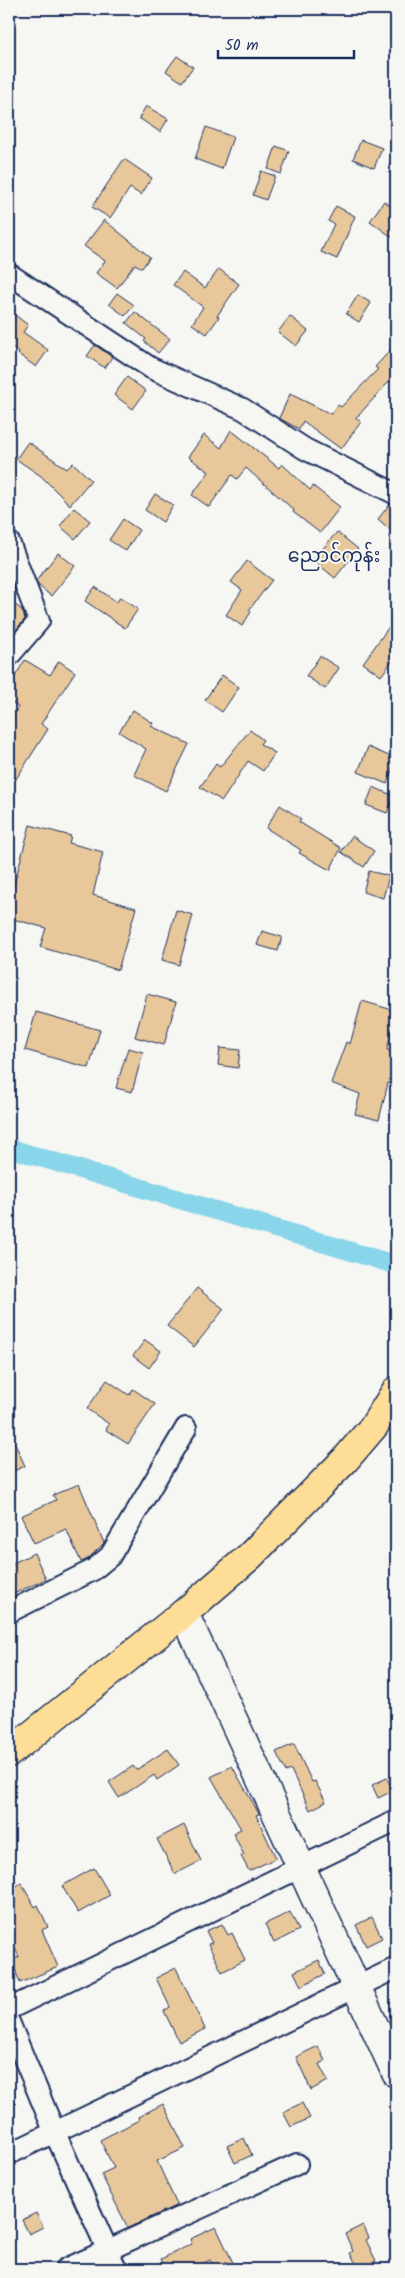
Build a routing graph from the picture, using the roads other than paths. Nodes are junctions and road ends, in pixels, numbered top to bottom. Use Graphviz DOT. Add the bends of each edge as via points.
graph roads {
  1 [pos="9,274"];
  2 [pos="396,494"];
  3 [pos="9,542"];
  4 [pos="9,656"];
  5 [pos="396,1391"];
  6 [pos="186,1428"];
  7 [pos="9,1612"];
  8 [pos="184,1613"];
  9 [pos="9,1753"];
  10 [pos="396,1821"];
  11 [pos="302,1868"];
  12 [pos="396,1968"];
  13 [pos="357,1987"];
  14 [pos="9,2009"];
  15 [pos="9,2022"];
  16 [pos="396,2073"];
  17 [pos="55,2133"];
  18 [pos="9,2154"];
  19 [pos="297,2164"];
  20 [pos="108,2249"];
  21 [pos="66,2269"];
  22 [pos="116,2269"];
  1 -- 2 [label="street" via="151,368 243,409 305,449"];
  3 -- 4 [label="street" via="39,621"];
  5 -- 8 [label="highway" via="374,1426 345,1460 250,1556"];
  6 -- 7 [label="street" via="110,1556 93,1570"];
  8 -- 9 [label="highway"];
  8 -- 11 [label="street"];
  10 -- 11 [label="street"];
  11 -- 13 [label="street"];
  11 -- 14 [label="street"];
  12 -- 13 [label="street"];
  13 -- 16 [label="street"];
  13 -- 17 [label="street"];
  15 -- 17 [label="street"];
  17 -- 18 [label="street"];
  17 -- 20 [label="street"];
  19 -- 20 [label="street"];
  20 -- 21 [label="street"];
  20 -- 22 [label="street"];
}
